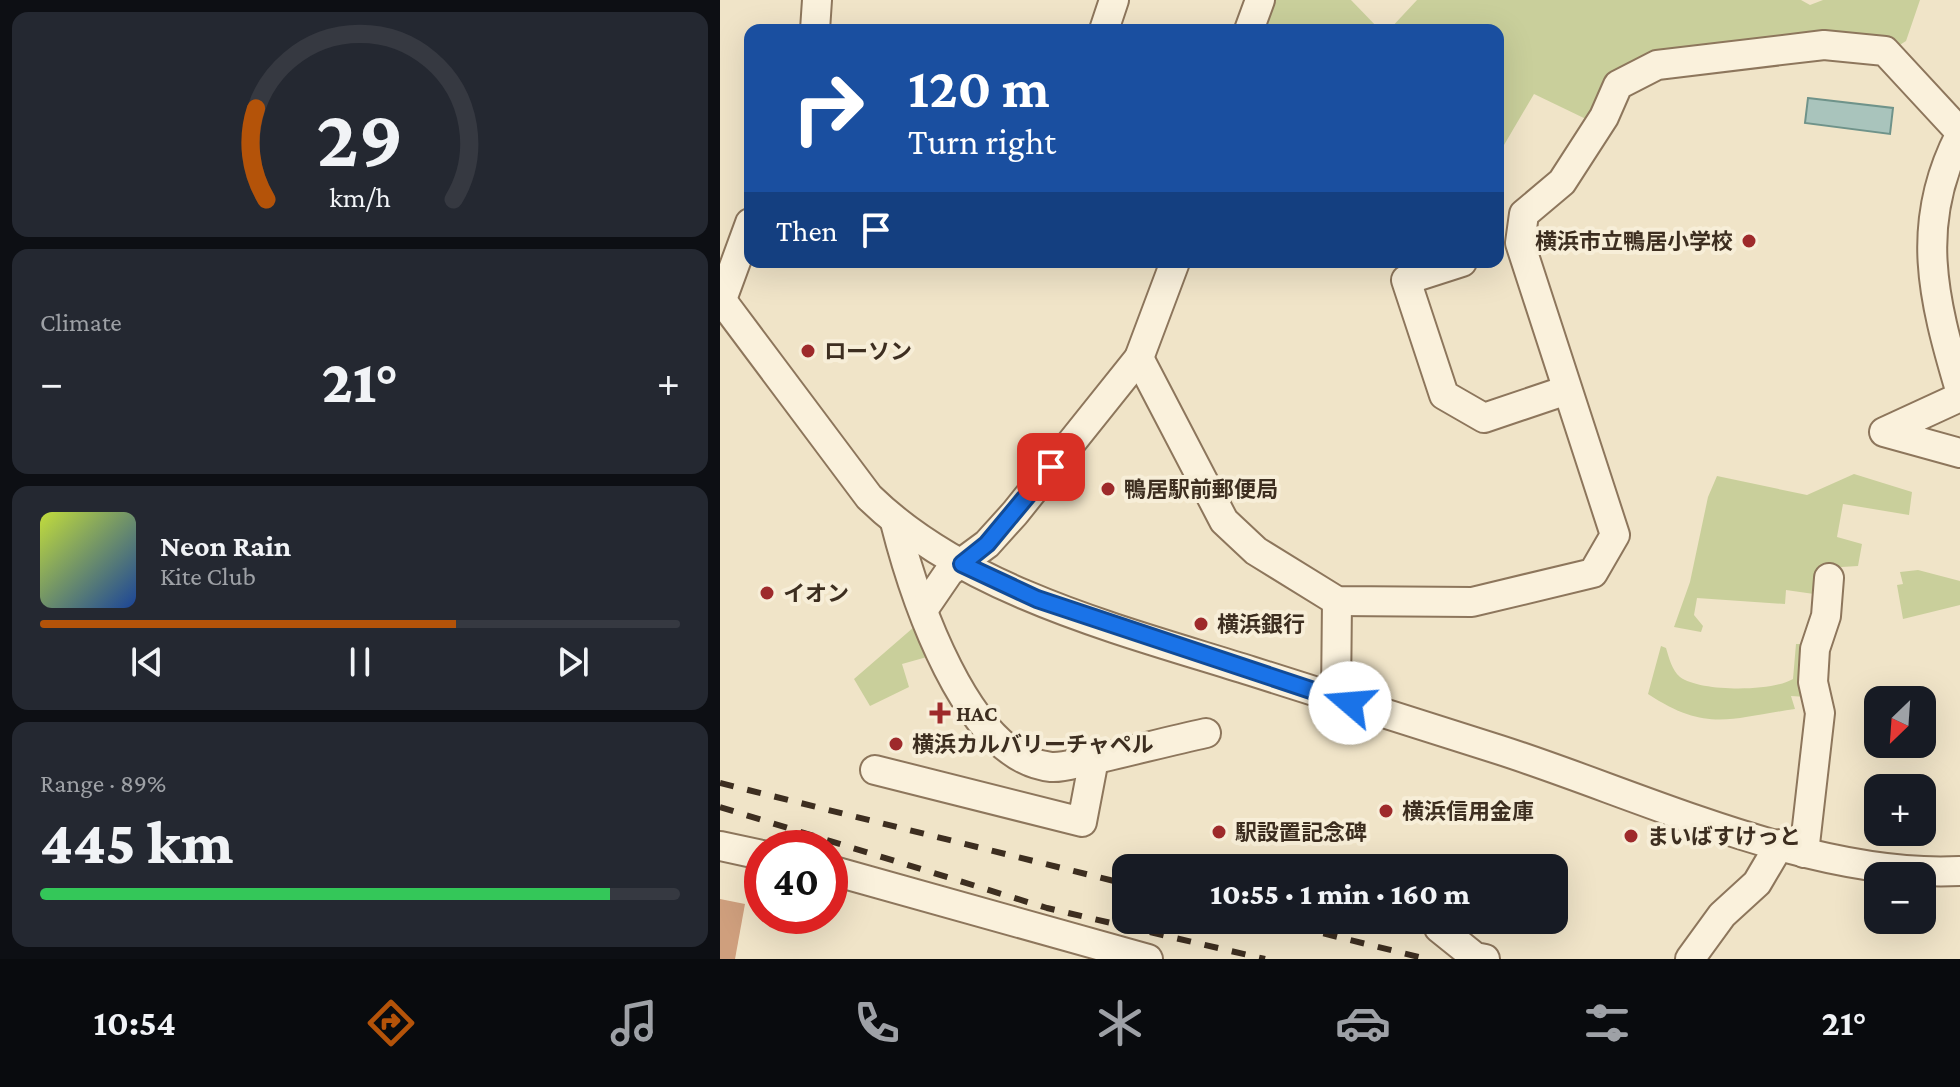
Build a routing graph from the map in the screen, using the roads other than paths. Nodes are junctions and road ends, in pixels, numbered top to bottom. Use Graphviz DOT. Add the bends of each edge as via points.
graph roads {
  1 [pos="817,0"];
  2 [pos="1114,0"];
  3 [pos="1260,0"];
  4 [pos="815,24"];
  5 [pos="1106,24"];
  6 [pos="1251,24"];
  7 [pos="1960,134"];
  8 [pos="744,239"];
  9 [pos="1173,268"];
  10 [pos="1443,268"];
  11 [pos="721,301"];
  12 [pos="1139,358"];
  13 [pos="1567,390"];
  14 [pos="1960,390"];
  15 [pos="1960,397"];
  16 [pos="1960,453"];
  17 [pos="895,522"];
  18 [pos="962,564"];
  19 [pos="1829,578"];
  20 [pos="1337,601"];
  21 [pos="923,610"];
  22 [pos="1336,698"];
  23 [pos="1206,733"];
  24 [pos="1094,759"];
  25 [pos="875,770"];
  26 [pos="720,846"];
  27 [pos="1792,849"];
  28 [pos="744,851"];
  29 [pos="1960,871"];
  30 [pos="848,875"];
  31 [pos="1446,934"];
  32 [pos="1148,959"];
  33 [pos="1485,959"];
  34 [pos="1690,959"];
  1 -- 4 [label="street"];
  2 -- 5 [label="street"];
  3 -- 6 [label="street"];
  7 -- 13 [label="street" via="1885,51 1824,45 1672,63 1618,85 1562,182 1524,214 1520,243"];
  7 -- 14 [label="street" via="1941,172 1931,248 1937,310"];
  8 -- 11 [label="street"];
  9 -- 12 [label="street"];
  10 -- 13 [label="street" via="1406,280 1444,395 1484,418"];
  11 -- 17 [label="street" via="841,462"];
  12 -- 18 [label="street" via="1015,513"];
  12 -- 20 [label="street" via="1224,521 1256,551"];
  13 -- 20 [label="street" via="1615,535 1593,573 1472,602"];
  15 -- 16 [label="street" via="1884,432"];
  17 -- 18 [label="street"];
  17 -- 21 [label="street"];
  18 -- 21 [label="street" via="949,572"];
  18 -- 22 [label="street" via="1037,599"];
  19 -- 27 [label="street" via="1826,616 1815,649 1813,682 1820,713"];
  20 -- 22 [label="street"];
  21 -- 24 [label="street" via="961,686 996,740 1027,762 1054,767"];
  22 -- 27 [label="street"];
  23 -- 24 [label="street"];
  24 -- 25 [label="street" via="1082,822"];
  26 -- 28 [label="street"];
  27 -- 29 [label="street" via="1877,867"];
  27 -- 34 [label="street" via="1722,915"];
  30 -- 32 [label="street"];
  31 -- 33 [label="street"];
}
